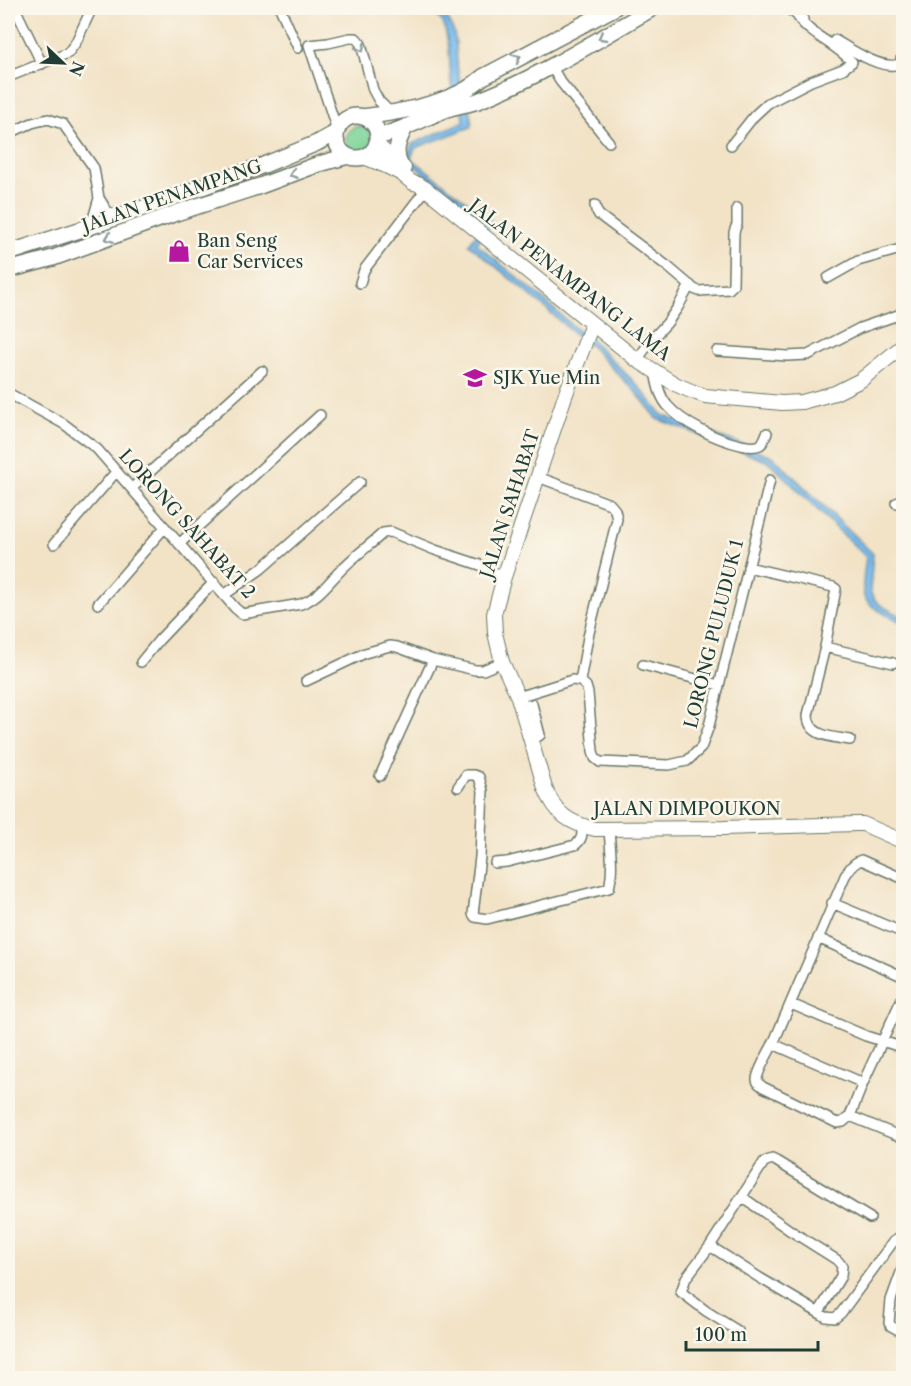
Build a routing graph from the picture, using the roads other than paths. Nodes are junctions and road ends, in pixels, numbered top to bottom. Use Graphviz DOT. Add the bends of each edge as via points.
graph roads {
  1 [pos="15,8"];
  2 [pos="92,8"];
  3 [pos="280,8"];
  4 [pos="614,8"];
  5 [pos="653,8"];
  6 [pos="793,8"];
  7 [pos="798,17"];
  8 [pos="298,48"];
  9 [pos="901,59"];
  10 [pos="42,64"];
  11 [pos="551,66"];
  12 [pos="8,77"];
  13 [pos="469,96"];
  14 [pos="446,103"];
  15 [pos="392,114"];
  16 [pos="362,117"];
  17 [pos="405,128"];
  18 [pos="8,130"];
  19 [pos="337,131"];
  20 [pos="377,140"];
  21 [pos="609,142"];
  22 [pos="730,145"];
  23 [pos="356,157"];
  24 [pos="400,165"];
  25 [pos="422,186"];
  26 [pos="99,198"];
  27 [pos="595,205"];
  28 [pos="737,208"];
  29 [pos="125,215"];
  30 [pos="80,230"];
  31 [pos="903,248"];
  32 [pos="8,252"];
  33 [pos="8,270"];
  34 [pos="828,278"];
  35 [pos="360,283"];
  36 [pos="690,285"];
  37 [pos="903,313"];
  38 [pos="592,324"];
  39 [pos="903,345"];
  40 [pos="717,351"];
  41 [pos="638,360"];
  42 [pos="655,370"];
  43 [pos="262,371"];
  44 [pos="8,393"];
  45 [pos="320,415"];
  46 [pos="767,433"];
  47 [pos="116,472"];
  48 [pos="538,477"];
  49 [pos="770,480"];
  50 [pos="360,482"];
  51 [pos="132,488"];
  52 [pos="165,527"];
  53 [pos="54,544"];
  54 [pos="179,544"];
  55 [pos="748,567"];
  56 [pos="504,577"];
  57 [pos="213,582"];
  58 [pos="224,595"];
  59 [pos="98,604"];
  60 [pos="825,647"];
  61 [pos="433,660"];
  62 [pos="141,662"];
  63 [pos="501,662"];
  64 [pos="893,663"];
  65 [pos="643,665"];
  66 [pos="306,681"];
  67 [pos="580,681"];
  68 [pos="719,685"];
  69 [pos="519,702"];
  70 [pos="850,740"];
  71 [pos="380,776"];
  72 [pos="458,787"];
  73 [pos="581,826"];
  74 [pos="609,829"];
  75 [pos="903,842"];
  76 [pos="495,863"];
  77 [pos="903,879"];
  78 [pos="832,903"];
  79 [pos="903,933"];
  80 [pos="818,938"];
  81 [pos="903,977"];
  82 [pos="903,994"];
  83 [pos="791,1004"];
  84 [pos="883,1041"];
  85 [pos="773,1044"];
  86 [pos="903,1048"];
  87 [pos="863,1083"];
  88 [pos="850,1116"];
  89 [pos="903,1138"];
  90 [pos="742,1197"];
  91 [pos="870,1218"];
  92 [pos="903,1235"];
  93 [pos="710,1246"];
  94 [pos="903,1264"];
  95 [pos="819,1312"];
  96 [pos="738,1331"];
  97 [pos="903,1333"];
  1 -- 10 [label="street"];
  2 -- 10 [label="street" via="73,48"];
  3 -- 8 [label="street"];
  13 -- 4 [label="main road, one-way" via="483,77"];
  5 -- 11 [label="main road, one-way"];
  6 -- 7 [label="street" via="791,11"];
  7 -- 9 [label="street" via="872,61 894,66"];
  7 -- 22 [label="street" via="852,62 768,103"];
  10 -- 12 [label="street"];
  11 -- 13 [label="main road" via="513,85"];
  11 -- 21 [label="street"];
  13 -- 14 [label="main road"];
  14 -- 15 [label="main road"];
  14 -- 17 [label="main road"];
  15 -- 16 [label="main road"];
  19 -- 15 [label="street, one-way" via="309,45 356,38 373,90"];
  16 -- 19 [label="main road" via="347,119"];
  16 -- 20 [label="main road" via="373,124"];
  17 -- 20 [label="main road"];
  17 -- 24 [label="main road" via="396,151"];
  18 -- 26 [label="street" via="48,119 63,124 94,168"];
  19 -- 23 [label="main road" via="338,147"];
  19 -- 29 [label="main road, JALAN PENAMPANG" via="264,165"];
  20 -- 23 [label="main road" via="371,152"];
  20 -- 24 [label="street, JALAN PENAMPANG LAMA"];
  23 -- 25 [label="street, JALAN PENAMPANG LAMA" via="400,173"];
  23 -- 33 [label="main road, JALAN PENAMPANG, one-way" via="319,164 53,258"];
  24 -- 25 [label="street, JALAN PENAMPANG LAMA"];
  25 -- 35 [label="street" via="364,270"];
  25 -- 38 [label="street, JALAN PENAMPANG LAMA"];
  26 -- 29 [label="street" via="107,211"];
  26 -- 30 [label="street" via="93,219"];
  27 -- 36 [label="street" via="598,215"];
  28 -- 36 [label="street" via="732,288 699,291"];
  29 -- 30 [label="main road, JALAN PENAMPANG"];
  30 -- 32 [label="main road, JALAN PENAMPANG"];
  31 -- 34 [label="street" via="858,261"];
  36 -- 41 [label="street"];
  37 -- 40 [label="street" via="860,328 808,354"];
  38 -- 41 [label="street, JALAN PENAMPANG LAMA"];
  38 -- 48 [label="street, JALAN SAHABAT"];
  39 -- 42 [label="street, JALAN PENAMPANG LAMA" via="855,384 802,402 705,396 675,384"];
  41 -- 42 [label="street, JALAN PENAMPANG LAMA"];
  42 -- 46 [label="street" via="666,404 683,420 711,436 756,446"];
  43 -- 51 [label="street"];
  44 -- 47 [label="street, LORONG SAHABAT 2" via="64,424 97,449"];
  45 -- 54 [label="street"];
  47 -- 51 [label="street, LORONG SAHABAT 2"];
  47 -- 53 [label="street"];
  48 -- 56 [label="street, JALAN SAHABAT"];
  48 -- 67 [label="street" via="610,504 617,519"];
  49 -- 55 [label="street, LORONG PULUDUK 1"];
  50 -- 58 [label="street" via="261,569"];
  51 -- 52 [label="street, LORONG SAHABAT 2"];
  52 -- 54 [label="street, LORONG SAHABAT 2"];
  52 -- 59 [label="street"];
  54 -- 57 [label="street, LORONG SAHABAT 2"];
  55 -- 60 [label="street" via="836,589"];
  55 -- 68 [label="street, LORONG PULUDUK 1"];
  56 -- 58 [label="street, LORONG SAHABAT 2" via="391,532 383,533 309,601 242,614"];
  56 -- 63 [label="street, JALAN SAHABAT" via="493,624"];
  57 -- 58 [label="street, LORONG SAHABAT 2"];
  57 -- 62 [label="street"];
  60 -- 64 [label="street"];
  60 -- 70 [label="street" via="808,721 818,734"];
  61 -- 63 [label="street" via="475,670"];
  61 -- 66 [label="street" via="390,646 364,653"];
  61 -- 71 [label="street"];
  63 -- 69 [label="street, JALAN SAHABAT"];
  65 -- 68 [label="street"];
  67 -- 68 [label="street, LORONG PULUDUK 1" via="588,693 595,758 600,762 669,765 687,761 701,748"];
  67 -- 69 [label="street" via="572,680"];
  69 -- 73 [label="street, JALAN DIMPOUKON" via="553,805"];
  72 -- 74 [label="street" via="466,775 474,775 483,791 473,914 476,917 487,919 609,888"];
  73 -- 74 [label="street, JALAN DIMPOUKON"];
  73 -- 76 [label="street" via="583,835 575,845"];
  74 -- 75 [label="street, JALAN DIMPOUKON" via="863,824"];
  77 -- 78 [label="street" via="861,860 855,862"];
  78 -- 79 [label="street"];
  78 -- 80 [label="street"];
  80 -- 81 [label="street"];
  80 -- 83 [label="street"];
  82 -- 84 [label="street"];
  83 -- 84 [label="street"];
  83 -- 85 [label="street"];
  84 -- 86 [label="street"];
  84 -- 87 [label="street"];
  85 -- 87 [label="street"];
  85 -- 88 [label="street" via="757,1079 759,1084 837,1123"];
  87 -- 88 [label="street"];
  88 -- 89 [label="street"];
  90 -- 91 [label="street" via="764,1162 772,1159"];
  90 -- 93 [label="street"];
  90 -- 95 [label="street" via="842,1266 841,1276"];
  92 -- 95 [label="street" via="892,1242 841,1313 830,1318"];
  93 -- 95 [label="street"];
  93 -- 96 [label="street" via="686,1278 681,1292"];
  94 -- 97 [label="street" via="891,1300 889,1323"];
}
